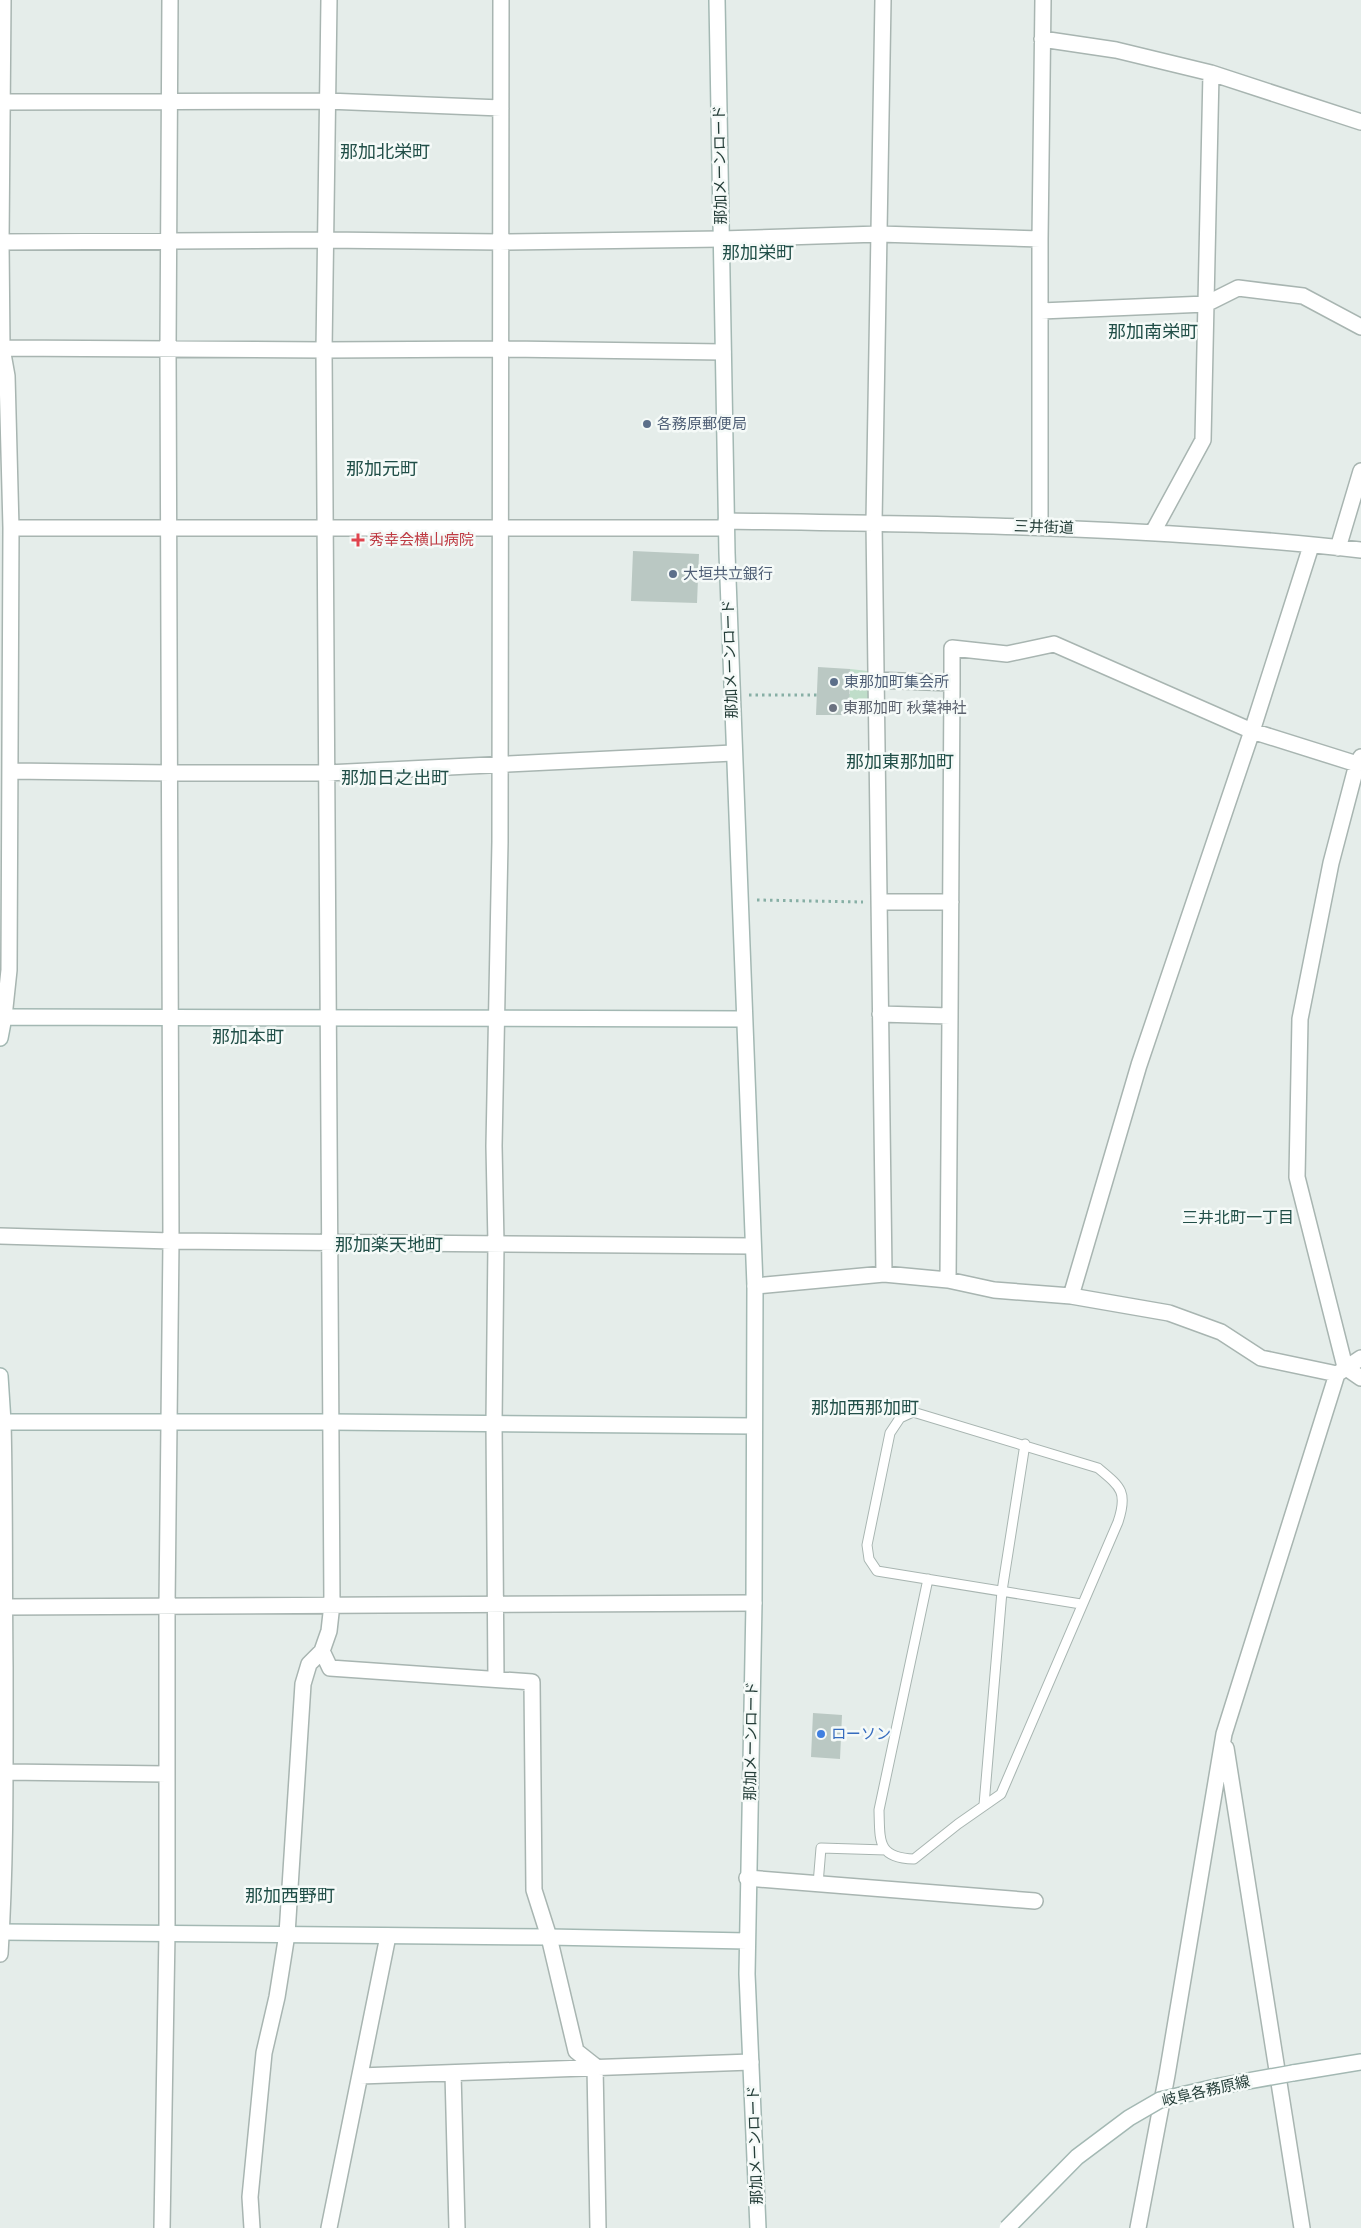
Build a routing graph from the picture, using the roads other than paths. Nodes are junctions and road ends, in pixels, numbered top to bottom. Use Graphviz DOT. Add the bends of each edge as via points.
graph roads {
  1 [pos="3,0"];
  2 [pos="170,0"];
  3 [pos="329,0"];
  4 [pos="501,0"];
  5 [pos="717,0"];
  6 [pos="883,0"];
  7 [pos="1043,0"];
  8 [pos="1042,39"];
  9 [pos="1211,73"];
  10 [pos="328,101"];
  11 [pos="2,102"];
  12 [pos="170,102"];
  13 [pos="501,108"];
  14 [pos="1361,122"];
  15 [pos="879,234"];
  16 [pos="721,239"];
  17 [pos="1040,239"];
  18 [pos="325,240"];
  19 [pos="169,241"];
  20 [pos="1,242"];
  21 [pos="500,242"];
  22 [pos="1206,304"];
  23 [pos="1041,312"];
  24 [pos="1361,327"];
  25 [pos="1,348"];
  26 [pos="168,348"];
  27 [pos="501,349"];
  28 [pos="324,350"];
  29 [pos="723,352"];
  30 [pos="1361,471"];
  31 [pos="874,522"];
  32 [pos="726,524"];
  33 [pos="1040,527"];
  34 [pos="11,528"];
  35 [pos="169,528"];
  36 [pos="325,528"];
  37 [pos="500,528"];
  38 [pos="1154,532"];
  39 [pos="1311,546"];
  40 [pos="1338,548"];
  41 [pos="1361,550"];
  42 [pos="876,680"];
  43 [pos="952,683"];
  44 [pos="1252,731"];
  45 [pos="733,753"];
  46 [pos="1359,761"];
  47 [pos="500,764"];
  48 [pos="10,771"];
  49 [pos="327,772"];
  50 [pos="170,773"];
  51 [pos="879,902"];
  52 [pos="951,902"];
  53 [pos="880,1014"];
  54 [pos="950,1016"];
  55 [pos="2,1017"];
  56 [pos="171,1017"];
  57 [pos="328,1018"];
  58 [pos="497,1018"];
  59 [pos="744,1019"];
  60 [pos="0,1038"];
  61 [pos="0,1236"];
  62 [pos="171,1241"];
  63 [pos="330,1241"];
  64 [pos="496,1244"];
  65 [pos="752,1246"];
  66 [pos="884,1274"];
  67 [pos="948,1280"];
  68 [pos="755,1286"];
  69 [pos="1071,1296"];
  70 [pos="1361,1358"];
  71 [pos="1341,1371"];
  72 [pos="0,1376"];
  73 [pos="1361,1378"];
  74 [pos="169,1421"];
  75 [pos="1,1422"];
  76 [pos="331,1422"];
  77 [pos="494,1423"];
  78 [pos="753,1426"];
  79 [pos="1025,1444"];
  80 [pos="928,1579"];
  81 [pos="1002,1591"];
  82 [pos="754,1603"];
  83 [pos="332,1604"];
  84 [pos="496,1604"];
  85 [pos="1081,1604"];
  86 [pos="167,1605"];
  87 [pos="4,1607"];
  88 [pos="322,1651"];
  89 [pos="496,1679"];
  90 [pos="1224,1734"];
  91 [pos="5,1772"];
  92 [pos="167,1774"];
  93 [pos="984,1805"];
  94 [pos="886,1850"];
  95 [pos="747,1878"];
  96 [pos="818,1884"];
  97 [pos="1035,1901"];
  98 [pos="1,1932"];
  99 [pos="167,1933"];
  100 [pos="287,1934"];
  101 [pos="388,1936"];
  102 [pos="549,1937"];
  103 [pos="747,1941"];
  104 [pos="0,1954"];
  105 [pos="751,2062"];
  106 [pos="1361,2062"];
  107 [pos="595,2066"];
  108 [pos="453,2073"];
  109 [pos="360,2076"];
  110 [pos="162,2228"];
  111 [pos="252,2228"];
  112 [pos="329,2228"];
  113 [pos="457,2228"];
  114 [pos="598,2228"];
  115 [pos="758,2228"];
  116 [pos="1007,2228"];
  117 [pos="1138,2228"];
  118 [pos="1302,2228"];
  1 -- 11 [label="street"];
  2 -- 12 [label="street"];
  3 -- 10 [label="street"];
  4 -- 13 [label="street"];
  5 -- 16 [label="street, 那加メーンロード"];
  6 -- 15 [label="street"];
  7 -- 8 [label="street"];
  8 -- 9 [label="street" via="1116,50"];
  8 -- 17 [label="street"];
  9 -- 14 [label="street"];
  9 -- 22 [label="street"];
  10 -- 12 [label="street"];
  10 -- 13 [label="street"];
  10 -- 18 [label="street"];
  11 -- 12 [label="street"];
  11 -- 20 [label="street"];
  12 -- 19 [label="street"];
  13 -- 21 [label="street"];
  15 -- 16 [label="street"];
  15 -- 17 [label="street"];
  15 -- 31 [label="street"];
  16 -- 21 [label="street"];
  16 -- 29 [label="street, 那加メーンロード"];
  17 -- 23 [label="street"];
  18 -- 19 [label="street"];
  18 -- 21 [label="street"];
  18 -- 28 [label="street"];
  19 -- 20 [label="street"];
  19 -- 26 [label="street"];
  20 -- 25 [label="street"];
  21 -- 27 [label="street"];
  22 -- 23 [label="street"];
  22 -- 24 [label="street" via="1238,288 1303,296"];
  22 -- 38 [label="street" via="1203,440"];
  23 -- 33 [label="street"];
  25 -- 26 [label="street"];
  25 -- 34 [label="street" via="7,376"];
  26 -- 28 [label="street"];
  26 -- 35 [label="street"];
  27 -- 28 [label="street"];
  27 -- 29 [label="street"];
  27 -- 37 [label="street"];
  28 -- 36 [label="street"];
  29 -- 32 [label="street, 那加メーンロード"];
  30 -- 40 [label="street"];
  31 -- 32 [label="street, 三井街道"];
  31 -- 33 [label="street, 三井街道"];
  31 -- 42 [label="street"];
  32 -- 37 [label="street, 三井街道"];
  32 -- 45 [label="street, 那加メーンロード"];
  33 -- 38 [label="street, 三井街道"];
  34 -- 35 [label="street, 三井街道"];
  34 -- 48 [label="street"];
  35 -- 36 [label="street, 三井街道"];
  35 -- 50 [label="street"];
  36 -- 37 [label="street, 三井街道"];
  36 -- 49 [label="street"];
  37 -- 47 [label="street"];
  38 -- 39 [label="street, 三井街道"];
  39 -- 40 [label="street, 三井街道"];
  39 -- 44 [label="street"];
  40 -- 41 [label="street, 三井街道"];
  42 -- 43 [label="street"];
  42 -- 51 [label="street"];
  43 -- 44 [label="street" via="952,648 1007,654 1054,644"];
  43 -- 52 [label="street"];
  44 -- 46 [label="street"];
  44 -- 69 [label="street" via="1139,1066"];
  45 -- 47 [label="street"];
  45 -- 59 [label="street, 那加メーンロード"];
  46 -- 71 [label="street" via="1331,863 1300,1019 1297,1177"];
  47 -- 49 [label="street"];
  47 -- 58 [label="street"];
  48 -- 50 [label="street"];
  48 -- 55 [label="street" via="9,970"];
  49 -- 50 [label="street"];
  49 -- 57 [label="street"];
  50 -- 56 [label="street"];
  51 -- 52 [label="street"];
  51 -- 53 [label="street"];
  52 -- 54 [label="street"];
  53 -- 54 [label="street"];
  53 -- 66 [label="street"];
  54 -- 67 [label="street"];
  55 -- 56 [label="street"];
  55 -- 60 [label="street"];
  56 -- 57 [label="street"];
  56 -- 62 [label="street"];
  57 -- 58 [label="street"];
  57 -- 63 [label="street"];
  58 -- 59 [label="street"];
  58 -- 64 [label="street"];
  59 -- 65 [label="street, 那加メーンロード"];
  61 -- 62 [label="street"];
  62 -- 63 [label="street"];
  62 -- 74 [label="street"];
  63 -- 64 [label="street"];
  63 -- 76 [label="street"];
  64 -- 65 [label="street"];
  64 -- 77 [label="street"];
  65 -- 68 [label="street, 那加メーンロード"];
  66 -- 67 [label="street"];
  66 -- 68 [label="street"];
  67 -- 69 [label="street" via="994,1290"];
  68 -- 78 [label="street, 那加メーンロード"];
  69 -- 71 [label="street" via="1169,1313 1221,1332 1261,1358"];
  70 -- 71 [label="street"];
  71 -- 73 [label="street"];
  71 -- 90 [label="street"];
  72 -- 75 [label="street"];
  74 -- 75 [label="street"];
  74 -- 76 [label="street"];
  74 -- 86 [label="street"];
  75 -- 87 [label="street"];
  76 -- 77 [label="street"];
  76 -- 83 [label="street"];
  77 -- 78 [label="street"];
  77 -- 84 [label="street"];
  78 -- 82 [label="street, 那加メーンロード"];
  79 -- 80 [label="lane" via="912,1412 900,1418 890,1433 867,1545 869,1559 877,1571"];
  79 -- 81 [label="lane"];
  79 -- 85 [label="lane" via="1098,1468 1118,1484 1124,1504"];
  80 -- 81 [label="lane"];
  80 -- 94 [label="lane" via="879,1810 880,1838"];
  81 -- 85 [label="lane"];
  81 -- 93 [label="lane"];
  82 -- 84 [label="street"];
  82 -- 95 [label="street, 那加メーンロード"];
  83 -- 84 [label="street"];
  83 -- 86 [label="street"];
  83 -- 88 [label="street"];
  84 -- 89 [label="street"];
  85 -- 93 [label="lane" via="1001,1794"];
  86 -- 87 [label="street"];
  86 -- 92 [label="street"];
  87 -- 91 [label="street"];
  88 -- 89 [label="street" via="330,1668"];
  88 -- 100 [label="street" via="309,1664 303,1684"];
  89 -- 102 [label="street" via="532,1682 534,1890"];
  90 -- 117 [label="street"];
  90 -- 118 [label="street"];
  91 -- 92 [label="street"];
  91 -- 98 [label="street"];
  92 -- 99 [label="street"];
  93 -- 94 [label="lane" via="914,1859 898,1858"];
  94 -- 96 [label="lane" via="821,1848"];
  95 -- 96 [label="street"];
  95 -- 103 [label="street, 那加メーンロード"];
  96 -- 97 [label="street"];
  98 -- 99 [label="street"];
  98 -- 104 [label="street"];
  99 -- 100 [label="street"];
  99 -- 110 [label="street"];
  100 -- 101 [label="street"];
  100 -- 111 [label="street" via="264,2053 250,2197"];
  101 -- 102 [label="street"];
  101 -- 109 [label="street"];
  102 -- 103 [label="street"];
  102 -- 107 [label="street" via="576,2051"];
  103 -- 105 [label="street, 那加メーンロード"];
  105 -- 107 [label="street"];
  105 -- 115 [label="street, 那加メーンロード"];
  106 -- 116 [label="street, 岐阜各務原線, bridge" via="1220,2086 1160,2100 1129,2118 1077,2157"];
  107 -- 108 [label="street"];
  107 -- 114 [label="street"];
  108 -- 109 [label="street"];
  108 -- 113 [label="street"];
  109 -- 112 [label="street"];
}
